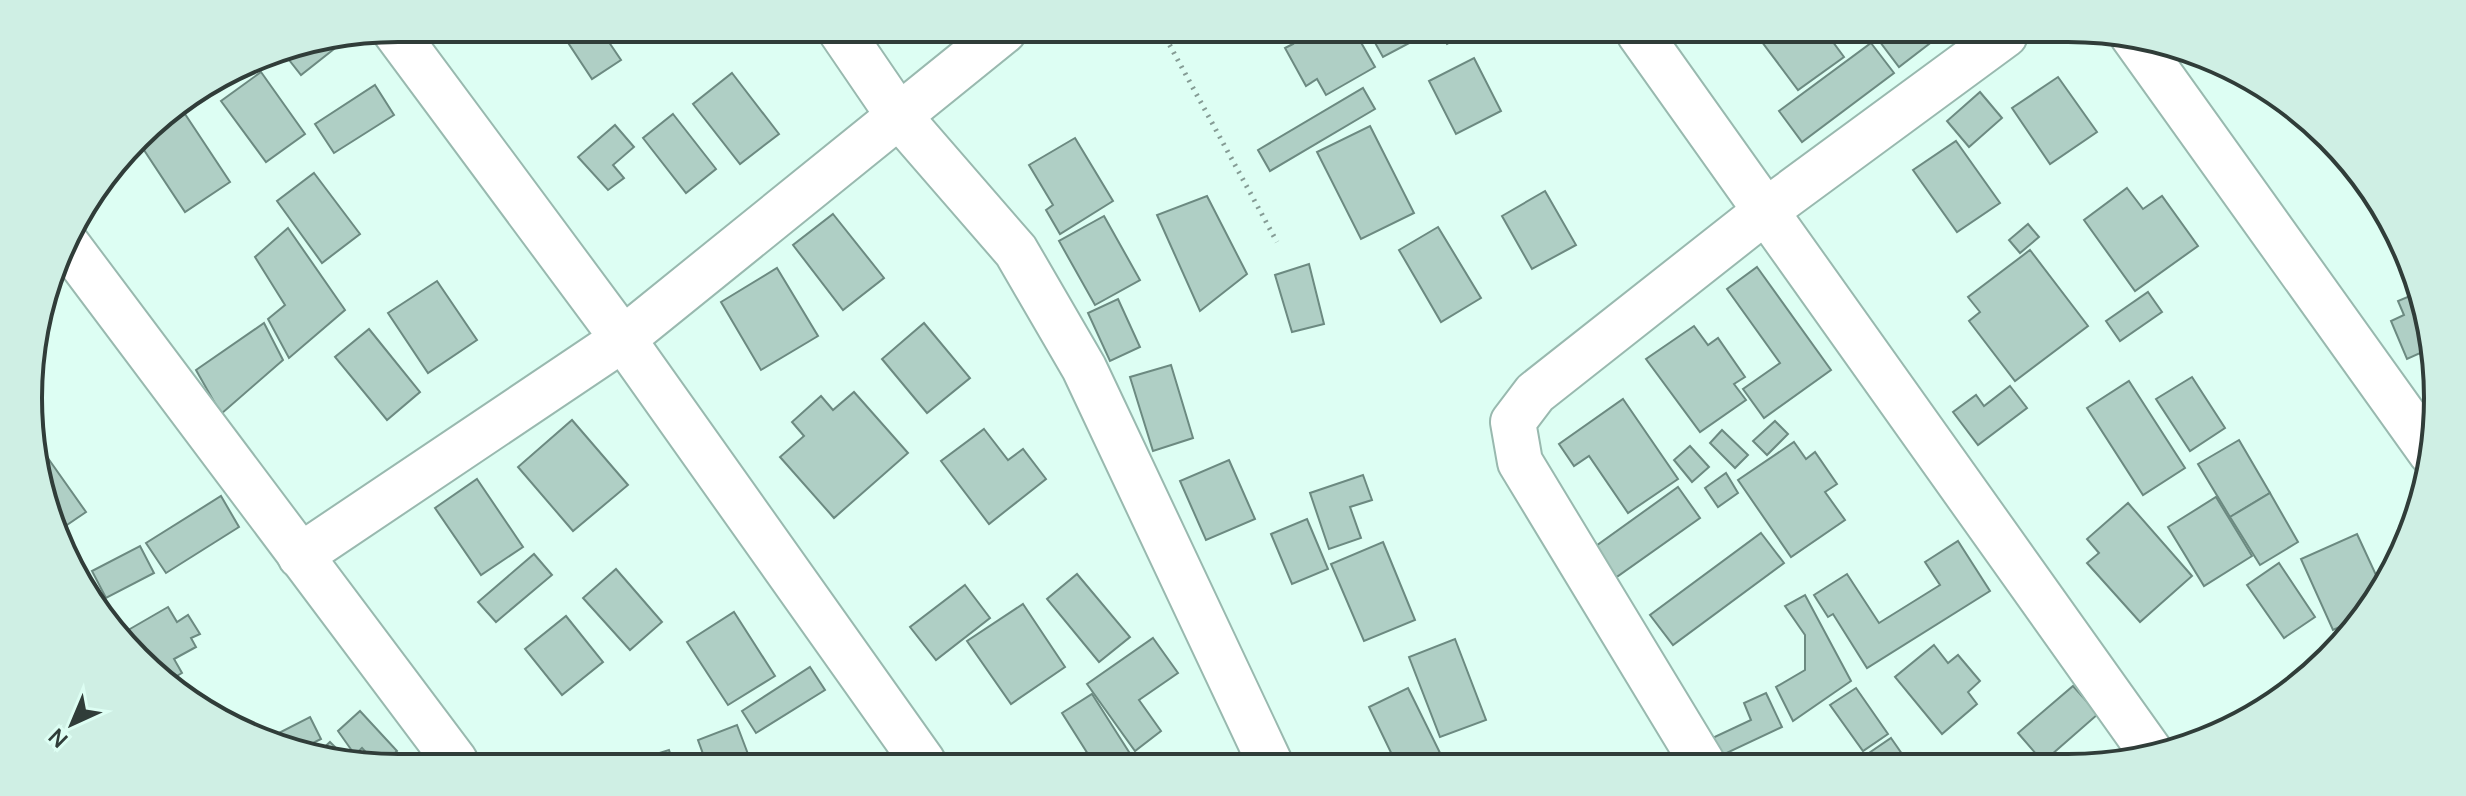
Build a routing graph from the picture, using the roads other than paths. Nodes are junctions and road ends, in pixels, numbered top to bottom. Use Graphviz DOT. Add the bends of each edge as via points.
graph roads {
  1 [pos="403,42"];
  2 [pos="848,42"];
  3 [pos="990,42"];
  4 [pos="1646,42"];
  5 [pos="1995,42"];
  6 [pos="2143,50"];
  7 [pos="898,115"];
  8 [pos="1767,210"];
  9 [pos="73,253"];
  10 [pos="623,339"];
  11 [pos="2421,440"];
  12 [pos="300,556"];
  13 [pos="2146,745"];
  14 [pos="450,754"];
  15 [pos="917,754"];
  16 [pos="1266,754"];
  17 [pos="1697,754"];
  1 -- 10 [label="street"];
  2 -- 7 [label="street"];
  3 -- 7 [label="street"];
  4 -- 8 [label="street"];
  5 -- 8 [label="street"];
  6 -- 11 [label="street"];
  7 -- 10 [label="street"];
  7 -- 16 [label="street" via="1016,251 1077,355"];
  8 -- 13 [label="street"];
  8 -- 17 [label="street" via="1535,393 1513,422 1520,462"];
  9 -- 12 [label="street"];
  10 -- 12 [label="street"];
  10 -- 15 [label="street"];
  12 -- 14 [label="street"];
}
